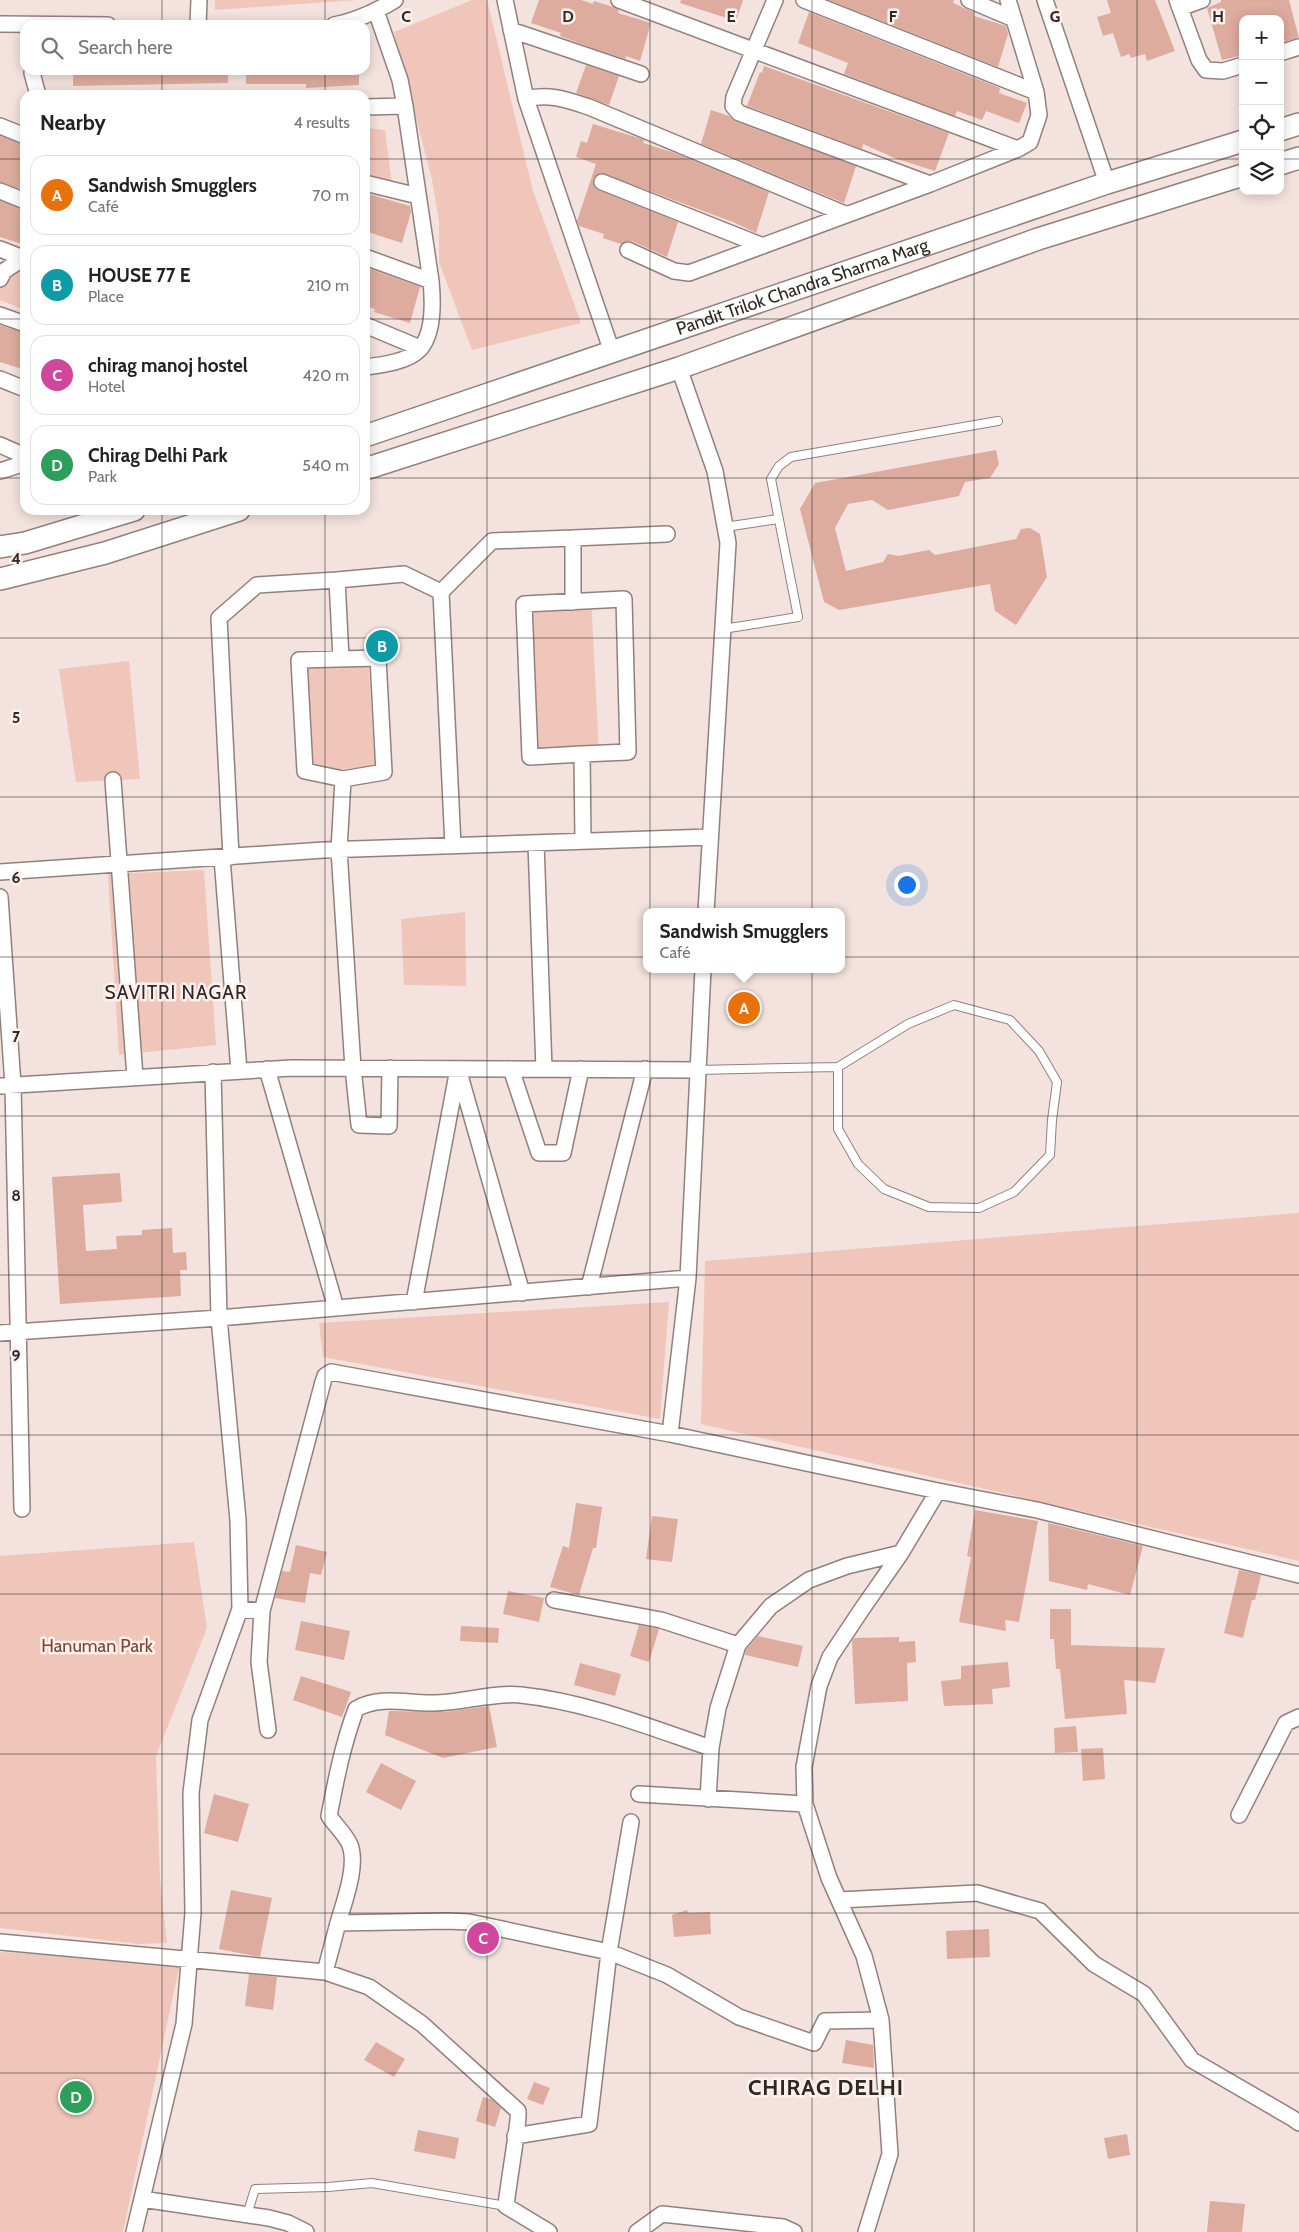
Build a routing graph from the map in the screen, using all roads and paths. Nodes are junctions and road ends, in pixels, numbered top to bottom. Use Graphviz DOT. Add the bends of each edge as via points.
graph roads {
  1 [pos="199,0"];
  2 [pos="395,0"];
  3 [pos="505,0"];
  4 [pos="618,0"];
  5 [pos="775,0"];
  6 [pos="804,0"];
  7 [pos="969,0"];
  8 [pos="1008,0"];
  9 [pos="1046,0"];
  10 [pos="1202,0"];
  11 [pos="1178,4"];
  12 [pos="376,11"];
  13 [pos="1014,19"];
  14 [pos="198,20"];
  15 [pos="355,20"];
  16 [pos="0,24"];
  17 [pos="20,24"];
  18 [pos="512,30"];
  19 [pos="1299,47"];
  20 [pos="754,50"];
  21 [pos="1284,52"];
  22 [pos="1239,66"];
  23 [pos="641,74"];
  24 [pos="33,75"];
  25 [pos="37,90"];
  26 [pos="1036,92"];
  27 [pos="526,98"];
  28 [pos="406,106"];
  29 [pos="370,107"];
  30 [pos="1299,124"];
  31 [pos="0,126"];
  32 [pos="1284,129"];
  33 [pos="20,134"];
  34 [pos="1239,142"];
  35 [pos="1018,149"];
  36 [pos="1299,158"];
  37 [pos="1284,163"];
  38 [pos="1239,176"];
  39 [pos="602,182"];
  40 [pos="1107,183"];
  41 [pos="370,184"];
  42 [pos="930,184"];
  43 [pos="0,191"];
  44 [pos="418,196"];
  45 [pos="20,199"];
  46 [pos="845,214"];
  47 [pos="763,246"];
  48 [pos="0,249"];
  49 [pos="628,250"];
  50 [pos="20,256"];
  51 [pos="370,259"];
  52 [pos="20,260"];
  53 [pos="0,279"];
  54 [pos="431,281"];
  55 [pos="0,315"];
  56 [pos="20,322"];
  57 [pos="370,327"];
  58 [pos="420,348"];
  59 [pos="612,352"];
  60 [pos="370,366"];
  61 [pos="679,368"];
  62 [pos="0,379"];
  63 [pos="20,387"];
  64 [pos="998,421"];
  65 [pos="370,434"];
  66 [pos="0,445"];
  67 [pos="20,454"];
  68 [pos="20,465"];
  69 [pos="370,467"];
  70 [pos="0,471"];
  71 [pos="118,515"];
  72 [pos="223,515"];
  73 [pos="778,519"];
  74 [pos="726,527"];
  75 [pos="667,534"];
  76 [pos="573,538"];
  77 [pos="0,548"];
  78 [pos="0,580"];
  79 [pos="337,580"];
  80 [pos="441,592"];
  81 [pos="573,602"];
  82 [pos="723,629"];
  83 [pos="341,659"];
  84 [pos="582,754"];
  85 [pos="343,779"];
  86 [pos="113,780"];
  87 [pos="710,837"];
  88 [pos="583,841"];
  89 [pos="536,843"];
  90 [pos="453,846"];
  91 [pos="339,850"];
  92 [pos="226,858"];
  93 [pos="119,864"];
  94 [pos="0,872"];
  95 [pos="0,896"];
  96 [pos="706,908"];
  97 [pos="703,973"];
  98 [pos="838,1067"];
  99 [pos="353,1068"];
  100 [pos="390,1068"];
  101 [pos="458,1068"];
  102 [pos="267,1069"];
  103 [pos="511,1069"];
  104 [pos="544,1069"];
  105 [pos="581,1069"];
  106 [pos="645,1069"];
  107 [pos="239,1070"];
  108 [pos="697,1070"];
  109 [pos="213,1072"];
  110 [pos="135,1077"];
  111 [pos="6,1086"];
  112 [pos="688,1278"];
  113 [pos="589,1287"];
  114 [pos="522,1292"];
  115 [pos="414,1302"];
  116 [pos="336,1308"];
  117 [pos="219,1318"];
  118 [pos="18,1332"];
  119 [pos="0,1334"];
  120 [pos="670,1434"];
  121 [pos="938,1491"];
  122 [pos="22,1509"];
  123 [pos="901,1554"];
  124 [pos="1299,1575"];
  125 [pos="554,1600"];
  126 [pos="240,1609"];
  127 [pos="262,1612"];
  128 [pos="738,1646"];
  129 [pos="1299,1716"];
  130 [pos="268,1730"];
  131 [pos="711,1748"];
  132 [pos="639,1794"];
  133 [pos="708,1799"];
  134 [pos="805,1804"];
  135 [pos="1239,1815"];
  136 [pos="631,1822"];
  137 [pos="839,1900"];
  138 [pos="338,1923"];
  139 [pos="0,1942"];
  140 [pos="610,1952"];
  141 [pos="190,1960"];
  142 [pos="325,1972"];
  143 [pos="881,2020"];
  144 [pos="1299,2124"];
  145 [pos="515,2136"];
  146 [pos="142,2200"];
  147 [pos="506,2206"];
  148 [pos="247,2215"];
  149 [pos="134,2232"];
  150 [pos="306,2232"];
  151 [pos="549,2232"];
  152 [pos="637,2232"];
  153 [pos="794,2232"];
  154 [pos="866,2232"];
  1 -- 14 [label="street"];
  2 -- 12 [label="street"];
  3 -- 18 [label="street"];
  4 -- 20 [label="street"];
  5 -- 20 [label="street"];
  6 -- 26 [label="street"];
  7 -- 13 [label="street"];
  8 -- 13 [label="street"];
  9 -- 40 [label="street"];
  10 -- 11 [label="street"];
  11 -- 22 [label="street" via="1198,60 1206,70 1223,71"];
  12 -- 15 [label="street"];
  12 -- 28 [label="street"];
  13 -- 26 [label="street"];
  16 -- 17 [label="street"];
  18 -- 23 [label="street"];
  18 -- 27 [label="street"];
  19 -- 21 [label="street"];
  20 -- 35 [label="street"];
  20 -- 42 [label="street" via="734,97 733,106 739,113"];
  24 -- 25 [label="street"];
  26 -- 35 [label="street" via="1039,115 1030,142"];
  27 -- 46 [label="street" via="541,95 558,97 589,107"];
  27 -- 59 [label="street"];
  28 -- 29 [label="street"];
  28 -- 44 [label="street"];
  30 -- 32 [label="main road"];
  31 -- 33 [label="street"];
  34 -- 40 [label="main road, Pandit Trilok Chandra Sharma Marg"];
  35 -- 42 [label="street"];
  36 -- 37 [label="main road"];
  38 -- 61 [label="main road, Pandit Trilok Chandra Sharma Marg" via="1038,239"];
  39 -- 47 [label="street"];
  40 -- 59 [label="main road, Pandit Trilok Chandra Sharma Marg"];
  41 -- 44 [label="street"];
  42 -- 46 [label="street"];
  43 -- 45 [label="street"];
  44 -- 54 [label="street"];
  46 -- 47 [label="street"];
  47 -- 49 [label="street" via="689,273 674,271"];
  48 -- 50 [label="street"];
  51 -- 54 [label="street"];
  52 -- 53 [label="street" via="4,271"];
  54 -- 58 [label="street" via="430,326"];
  55 -- 56 [label="street"];
  57 -- 58 [label="street"];
  58 -- 60 [label="street" via="396,361"];
  59 -- 65 [label="main road, Pandit Trilok Chandra Sharma Marg"];
  61 -- 69 [label="main road, Pandit Trilok Chandra Sharma Marg"];
  61 -- 74 [label="street" via="715,471"];
  62 -- 63 [label="street"];
  64 -- 73 [label="lane" via="791,457 770,479"];
  66 -- 67 [label="street"];
  68 -- 70 [label="street"];
  71 -- 77 [label="main road" via="25,544"];
  72 -- 78 [label="main road" via="105,553"];
  73 -- 74 [label="lane"];
  73 -- 82 [label="lane" via="798,617"];
  74 -- 82 [label="street"];
  75 -- 76 [label="street"];
  76 -- 80 [label="street" via="492,540"];
  76 -- 81 [label="street"];
  79 -- 80 [label="street" via="404,574"];
  79 -- 83 [label="street"];
  79 -- 92 [label="street" via="256,585 219,618"];
  80 -- 90 [label="street"];
  81 -- 84 [label="street" via="624,599 628,752"];
  81 -- 84 [label="street" via="524,604 530,758"];
  82 -- 87 [label="street"];
  83 -- 85 [label="street" via="299,660 305,771"];
  83 -- 85 [label="street" via="378,658 384,772"];
  84 -- 88 [label="street"];
  85 -- 91 [label="street"];
  86 -- 93 [label="street"];
  87 -- 88 [label="street"];
  87 -- 96 [label="street"];
  88 -- 89 [label="street"];
  89 -- 90 [label="street"];
  89 -- 104 [label="street"];
  90 -- 91 [label="street"];
  91 -- 92 [label="street"];
  91 -- 99 [label="street"];
  92 -- 93 [label="street"];
  92 -- 107 [label="street"];
  93 -- 94 [label="street"];
  93 -- 110 [label="street"];
  95 -- 111 [label="street"];
  97 -- 108 [label="street"];
  98 -- 98 [label="lane" via="838,1130 858,1164 884,1189 929,1207 979,1208 1014,1192 1050,1155 1057,1082 1039,1051 1010,1020 954,1005 908,1024"];
  98 -- 108 [label="lane"];
  99 -- 100 [label="street"];
  99 -- 100 [label="street" via="359,1125 388,1126"];
  99 -- 102 [label="street"];
  100 -- 101 [label="street"];
  101 -- 103 [label="street"];
  101 -- 114 [label="street"];
  101 -- 115 [label="street"];
  102 -- 107 [label="street"];
  102 -- 116 [label="street"];
  103 -- 104 [label="street"];
  103 -- 105 [label="street" via="539,1152 563,1153"];
  104 -- 105 [label="street"];
  105 -- 106 [label="street"];
  106 -- 108 [label="street"];
  106 -- 113 [label="street"];
  107 -- 109 [label="street"];
  108 -- 112 [label="street"];
  109 -- 110 [label="street"];
  109 -- 117 [label="street"];
  110 -- 111 [label="street"];
  111 -- 118 [label="street"];
  112 -- 113 [label="street"];
  112 -- 120 [label="street"];
  113 -- 114 [label="street"];
  114 -- 115 [label="street"];
  115 -- 116 [label="street"];
  116 -- 117 [label="street"];
  117 -- 118 [label="street"];
  117 -- 126 [label="street" via="238,1520"];
  118 -- 119 [label="street"];
  118 -- 122 [label="street"];
  120 -- 121 [label="street"];
  120 -- 127 [label="street" via="331,1372 323,1382"];
  121 -- 123 [label="street"];
  121 -- 124 [label="street" via="1037,1510"];
  123 -- 128 [label="street" via="847,1566 809,1580 771,1606"];
  123 -- 134 [label="street" via="830,1658 819,1686 804,1767"];
  125 -- 128 [label="street" via="661,1620"];
  126 -- 127 [label="street"];
  126 -- 141 [label="street" via="200,1720 191,1793 193,1913"];
  127 -- 130 [label="street" via="259,1662"];
  128 -- 131 [label="street" via="718,1708"];
  129 -- 135 [label="street" via="1286,1723"];
  131 -- 133 [label="street"];
  131 -- 138 [label="street" via="602,1710 520,1695 434,1703 393,1700 364,1705 356,1709 346,1737 329,1816 350,1845 352,1861"];
  132 -- 133 [label="street"];
  133 -- 134 [label="street"];
  134 -- 137 [label="street"];
  136 -- 140 [label="street"];
  137 -- 143 [label="street" via="864,1956"];
  137 -- 144 [label="street" via="977,1893 1040,1911 1094,1964 1144,1994 1192,2060"];
  138 -- 140 [label="street" via="469,1922"];
  138 -- 142 [label="street"];
  139 -- 141 [label="street"];
  140 -- 143 [label="street" via="667,1975 739,2017 814,2043 825,2020"];
  140 -- 145 [label="street" via="589,2124"];
  141 -- 142 [label="street"];
  141 -- 146 [label="street" via="184,2024"];
  142 -- 145 [label="street" via="369,1987 422,2024 518,2111 520,2116"];
  143 -- 154 [label="street" via="890,2154"];
  145 -- 147 [label="street"];
  146 -- 148 [label="street"];
  146 -- 149 [label="street"];
  147 -- 148 [label="lane" via="372,2183 255,2189"];
  147 -- 151 [label="street"];
  148 -- 150 [label="street" via="288,2223"];
  152 -- 153 [label="street" via="662,2214 782,2227"];
}
